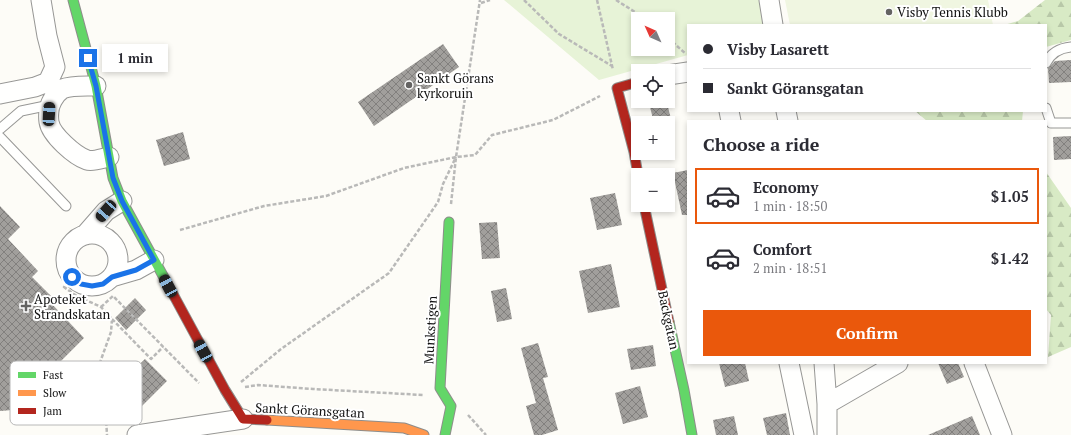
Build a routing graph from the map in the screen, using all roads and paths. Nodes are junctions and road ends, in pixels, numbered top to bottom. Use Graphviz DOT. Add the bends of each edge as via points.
graph roads {
  1 [pos="41,0"];
  2 [pos="73,0"];
  3 [pos="490,0"];
  4 [pos="524,0"];
  5 [pos="597,0"];
  6 [pos="616,0"];
  7 [pos="769,0"];
  8 [pos="480,2"];
  9 [pos="635,12"];
  10 [pos="773,24"];
  11 [pos="675,44"];
  12 [pos="1071,47"];
  13 [pos="687,55"];
  14 [pos="1047,61"];
  15 [pos="612,66"];
  16 [pos="687,72"];
  17 [pos="675,74"];
  18 [pos="631,84"];
  19 [pos="96,86"];
  20 [pos="616,88"];
  21 [pos="0,94"];
  22 [pos="50,105"];
  23 [pos="1047,111"];
  24 [pos="1071,123"];
  25 [pos="0,129"];
  26 [pos="0,137"];
  27 [pos="108,157"];
  28 [pos="456,157"];
  29 [pos="637,168"];
  30 [pos="122,201"];
  31 [pos="66,206"];
  32 [pos="646,212"];
  33 [pos="449,222"];
  34 [pos="180,230"];
  35 [pos="85,235"];
  36 [pos="154,260"];
  37 [pos="72,277"];
  38 [pos="112,277"];
  39 [pos="101,307"];
  40 [pos="112,319"];
  41 [pos="163,347"];
  42 [pos="101,361"];
  43 [pos="789,364"];
  44 [pos="824,364"];
  45 [pos="896,364"];
  46 [pos="974,364"];
  47 [pos="203,388"];
  48 [pos="229,389"];
  49 [pos="827,404"];
  50 [pos="451,406"];
  51 [pos="243,419"];
  52 [pos="106,425"];
  53 [pos="107,435"];
  54 [pos="137,435"];
  55 [pos="424,435"];
  56 [pos="445,435"];
  57 [pos="486,435"];
  58 [pos="692,435"];
  59 [pos="804,435"];
  60 [pos="827,435"];
  61 [pos="1002,435"];
  1 -- 21 [label="street" via="55,67 48,82"];
  2 -- 19 [label="street, Sankt Göransgatan"];
  3 -- 8 [label="path"];
  4 -- 15 [label="path" via="559,34"];
  5 -- 15 [label="path"];
  6 -- 9 [label="path"];
  7 -- 10 [label="street"];
  8 -- 28 [label="path"];
  11 -- 13 [label="path"];
  12 -- 14 [label="lane" via="1062,48"];
  15 -- 20 [label="path"];
  16 -- 17 [label="street"];
  18 -- 20 [label="street"];
  19 -- 22 [label="street" via="62,89 54,96"];
  19 -- 27 [label="street, Sankt Göransgatan"];
  20 -- 28 [label="path" via="553,120 492,135 475,155"];
  20 -- 29 [label="street"];
  22 -- 25 [label="lane" via="21,111"];
  22 -- 27 [label="street" via="49,123 68,149 89,161"];
  23 -- 24 [label="lane" via="1051,123"];
  26 -- 31 [label="lane"];
  27 -- 30 [label="street, Sankt Göransgatan"];
  28 -- 33 [label="path"];
  28 -- 34 [label="path" via="404,168 326,196 264,206"];
  28 -- 48 [label="path" via="443,184 438,202 389,273"];
  30 -- 35 [label="street" via="106,211"];
  30 -- 36 [label="street, Sankt Göransgatan"];
  32 -- 58 [label="street, Backgatan"];
  33 -- 50 [label="street, Munkstigen" via="440,388"];
  35 -- 37 [label="street" via="71,245 69,250 66,261"];
  35 -- 38 [label="street" via="98,234 110,240 117,251 118,265"];
  36 -- 38 [label="street" via="136,270"];
  36 -- 48 [label="street, Sankt Göransgatan"];
  37 -- 38 [label="street" via="81,284 92,286 103,284"];
  37 -- 39 [label="path" via="64,287"];
  39 -- 40 [label="path"];
  39 -- 41 [label="path" via="113,296"];
  40 -- 41 [label="path" via="151,359"];
  40 -- 42 [label="path" via="111,332"];
  41 -- 47 [label="path"];
  43 -- 59 [label="street"];
  44 -- 49 [label="street"];
  45 -- 49 [label="street"];
  46 -- 61 [label="street"];
  48 -- 50 [label="path" via="258,385 423,394"];
  48 -- 51 [label="street, Sankt Göransgatan"];
  49 -- 60 [label="street"];
  50 -- 56 [label="street"];
  50 -- 57 [label="path" via="466,412"];
  51 -- 54 [label="street"];
  51 -- 55 [label="street, Sankt Göransgatan" via="404,428"];
  52 -- 53 [label="path"];
}
